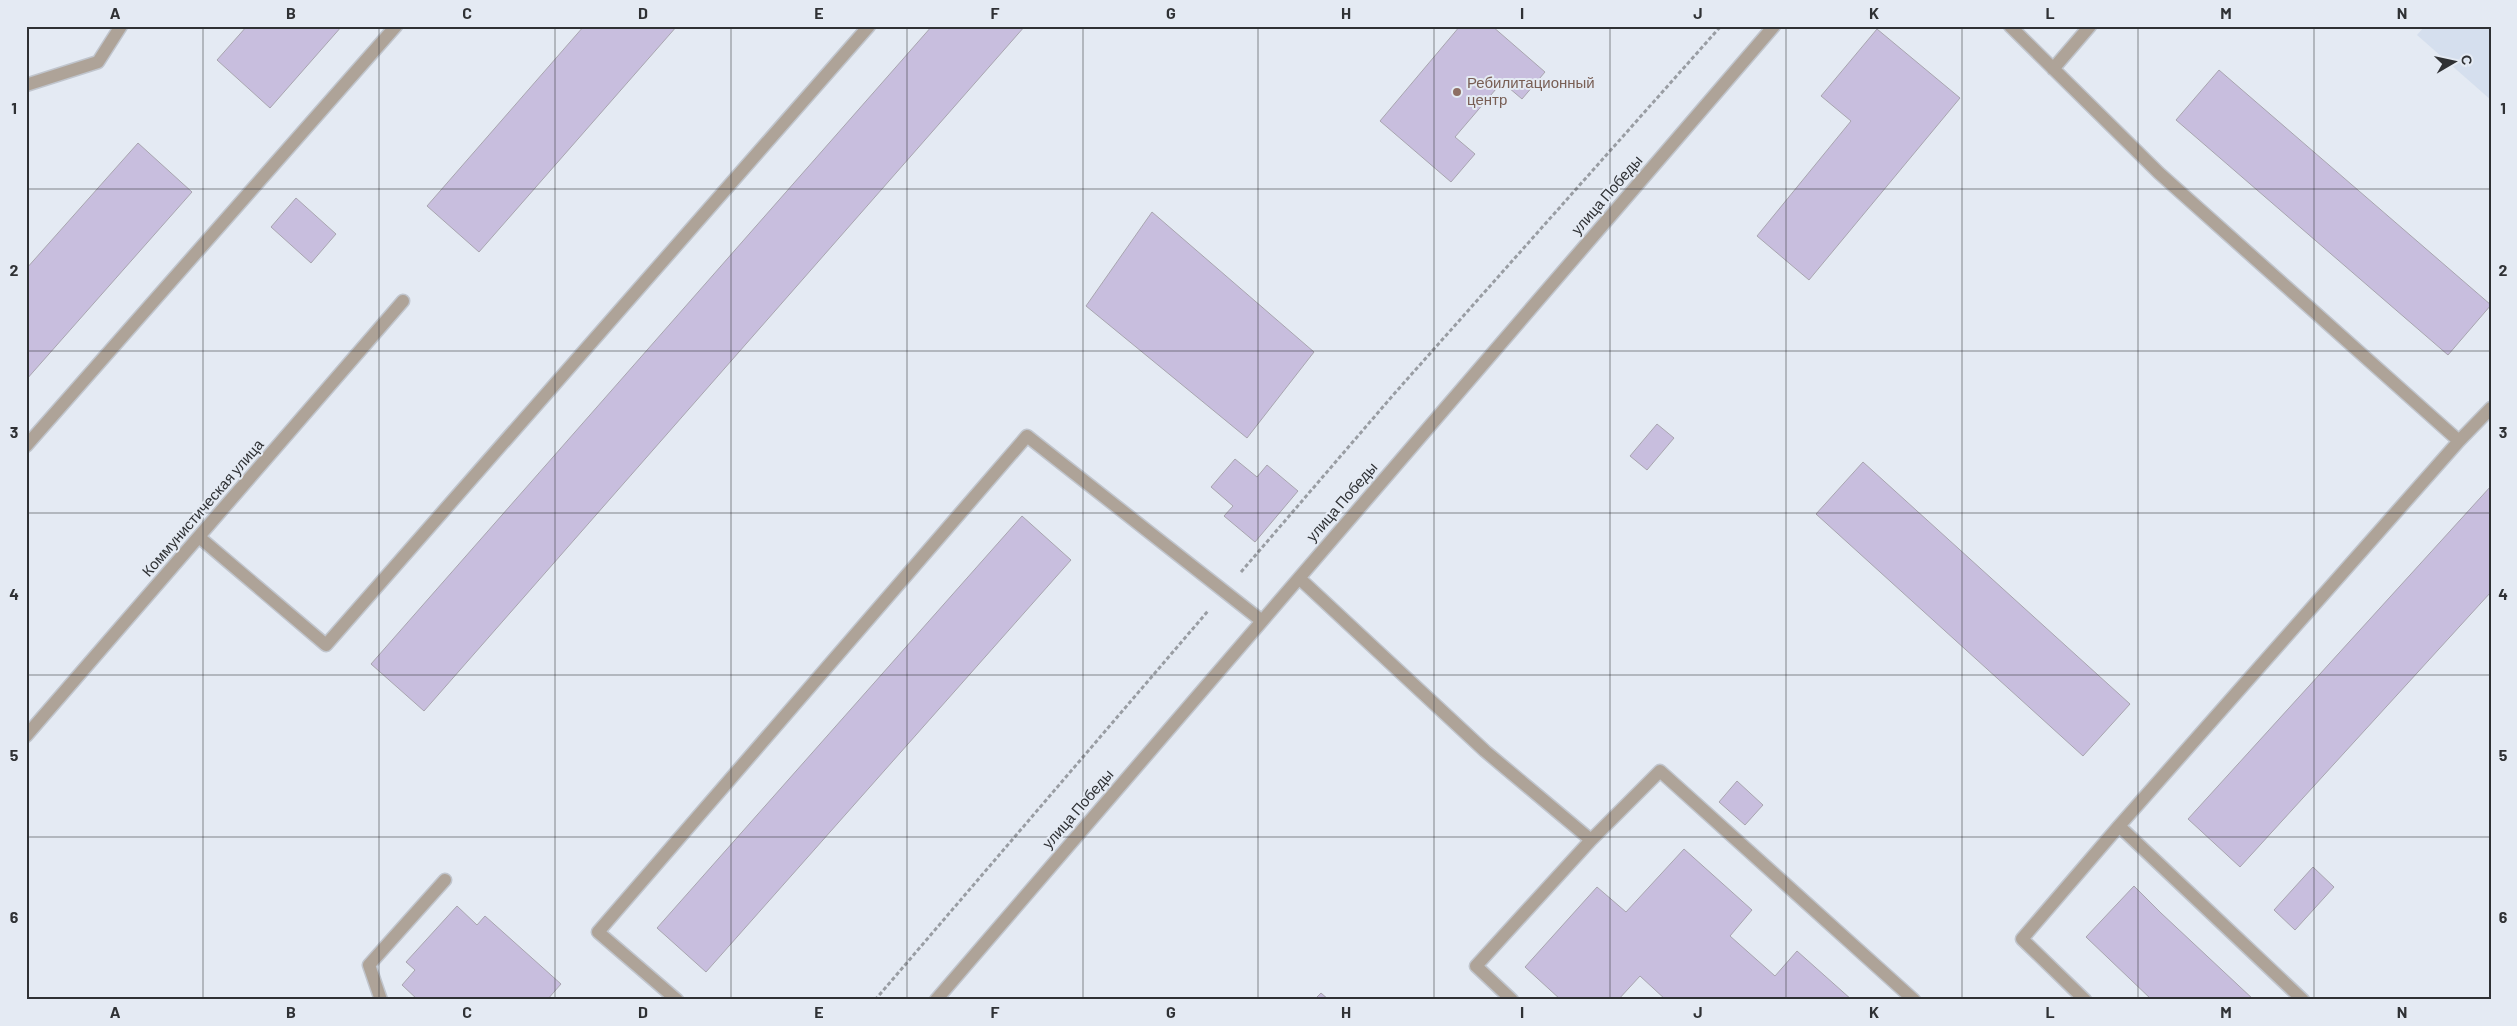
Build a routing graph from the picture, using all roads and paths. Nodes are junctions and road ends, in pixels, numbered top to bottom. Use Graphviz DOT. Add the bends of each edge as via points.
graph roads {
  1 [pos="121,26"];
  2 [pos="396,26"];
  3 [pos="869,26"];
  4 [pos="1721,26"];
  5 [pos="1774,26"];
  6 [pos="2010,26"];
  7 [pos="2090,26"];
  8 [pos="2053,69"];
  9 [pos="26,85"];
  10 [pos="403,301"];
  11 [pos="2491,408"];
  12 [pos="2459,441"];
  13 [pos="26,446"];
  14 [pos="199,537"];
  15 [pos="1299,578"];
  16 [pos="1225,592"];
  17 [pos="1262,621"];
  18 [pos="26,736"];
  19 [pos="2119,826"];
  20 [pos="1591,840"];
  21 [pos="445,880"];
  22 [pos="381,1000"];
  23 [pos="677,1000"];
  24 [pos="876,1000"];
  25 [pos="936,1000"];
  26 [pos="1512,1000"];
  27 [pos="1914,1000"];
  28 [pos="2085,1000"];
  29 [pos="2303,1000"];
  1 -- 9 [label="street" via="98,62"];
  2 -- 13 [label="street"];
  3 -- 14 [label="street" via="326,645"];
  4 -- 16 [label="path" via="1394,394"];
  5 -- 15 [label="street, улица Победы"];
  6 -- 8 [label="street"];
  7 -- 8 [label="street"];
  8 -- 12 [label="street" via="2159,173"];
  10 -- 14 [label="street, Коммунистическая улица"];
  11 -- 12 [label="street"];
  12 -- 19 [label="street"];
  14 -- 18 [label="street, Коммунистическая улица"];
  15 -- 17 [label="street, улица Победы"];
  15 -- 20 [label="street" via="1485,750"];
  16 -- 17 [label="street"];
  16 -- 23 [label="street" via="1028,436 598,932"];
  16 -- 24 [label="path"];
  17 -- 25 [label="street, улица Победы"];
  19 -- 28 [label="street" via="2022,939"];
  19 -- 29 [label="street"];
  20 -- 26 [label="street" via="1476,966"];
  20 -- 27 [label="street" via="1660,771"];
  21 -- 22 [label="street" via="370,965"];
}
